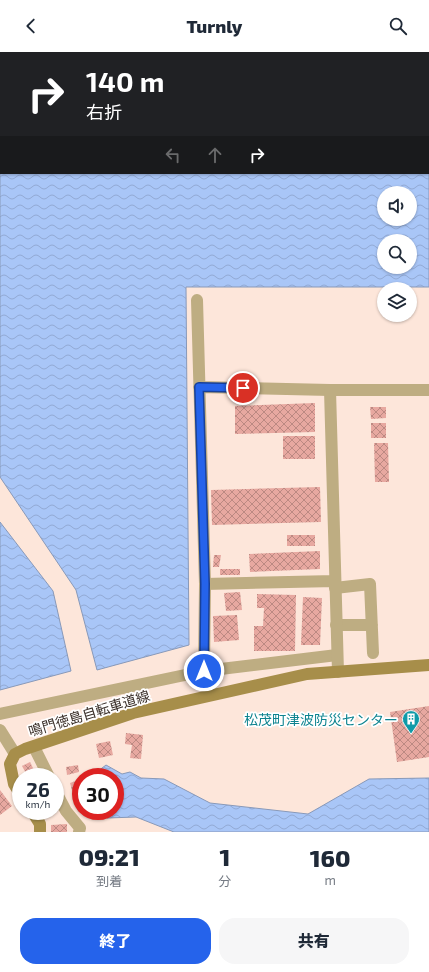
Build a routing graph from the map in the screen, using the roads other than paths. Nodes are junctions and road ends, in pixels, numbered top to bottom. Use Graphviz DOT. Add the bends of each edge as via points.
graph roads {
  1 [pos="197,300"];
  2 [pos="199,387"];
  3 [pos="330,390"];
  4 [pos="429,390"];
  5 [pos="205,584"];
  6 [pos="335,585"];
  7 [pos="336,625"];
  8 [pos="372,625"];
  9 [pos="373,654"];
  10 [pos="337,655"];
  11 [pos="429,665"];
  12 [pos="204,671"];
  13 [pos="338,672"];
  14 [pos="0,714"];
  15 [pos="0,730"];
  16 [pos="34,747"];
  17 [pos="15,754"];
  18 [pos="44,768"];
  19 [pos="12,774"];
  20 [pos="64,807"];
  21 [pos="38,820"];
  22 [pos="40,832"];
  23 [pos="79,832"];
  1 -- 2 [label="street"];
  2 -- 3 [label="street"];
  2 -- 5 [label="street"];
  3 -- 4 [label="street"];
  3 -- 6 [label="street"];
  5 -- 6 [label="street"];
  5 -- 12 [label="street"];
  6 -- 7 [label="street"];
  6 -- 8 [label="street" via="370,584"];
  7 -- 8 [label="street"];
  7 -- 10 [label="street"];
  8 -- 9 [label="street"];
  10 -- 12 [label="street"];
  10 -- 13 [label="street"];
  11 -- 13 [label="main road, 鳴門徳島自転車道線"];
  12 -- 14 [label="street"];
  13 -- 16 [label="main road, 鳴門徳島自転車道線" via="307,674 133,713"];
  15 -- 17 [label="street"];
  16 -- 17 [label="main road, 鳴門徳島自転車道線"];
  16 -- 18 [label="street"];
  17 -- 19 [label="main road" via="10,764"];
  20 -- 23 [label="street" via="80,828"];
  21 -- 22 [label="main road"];
}
